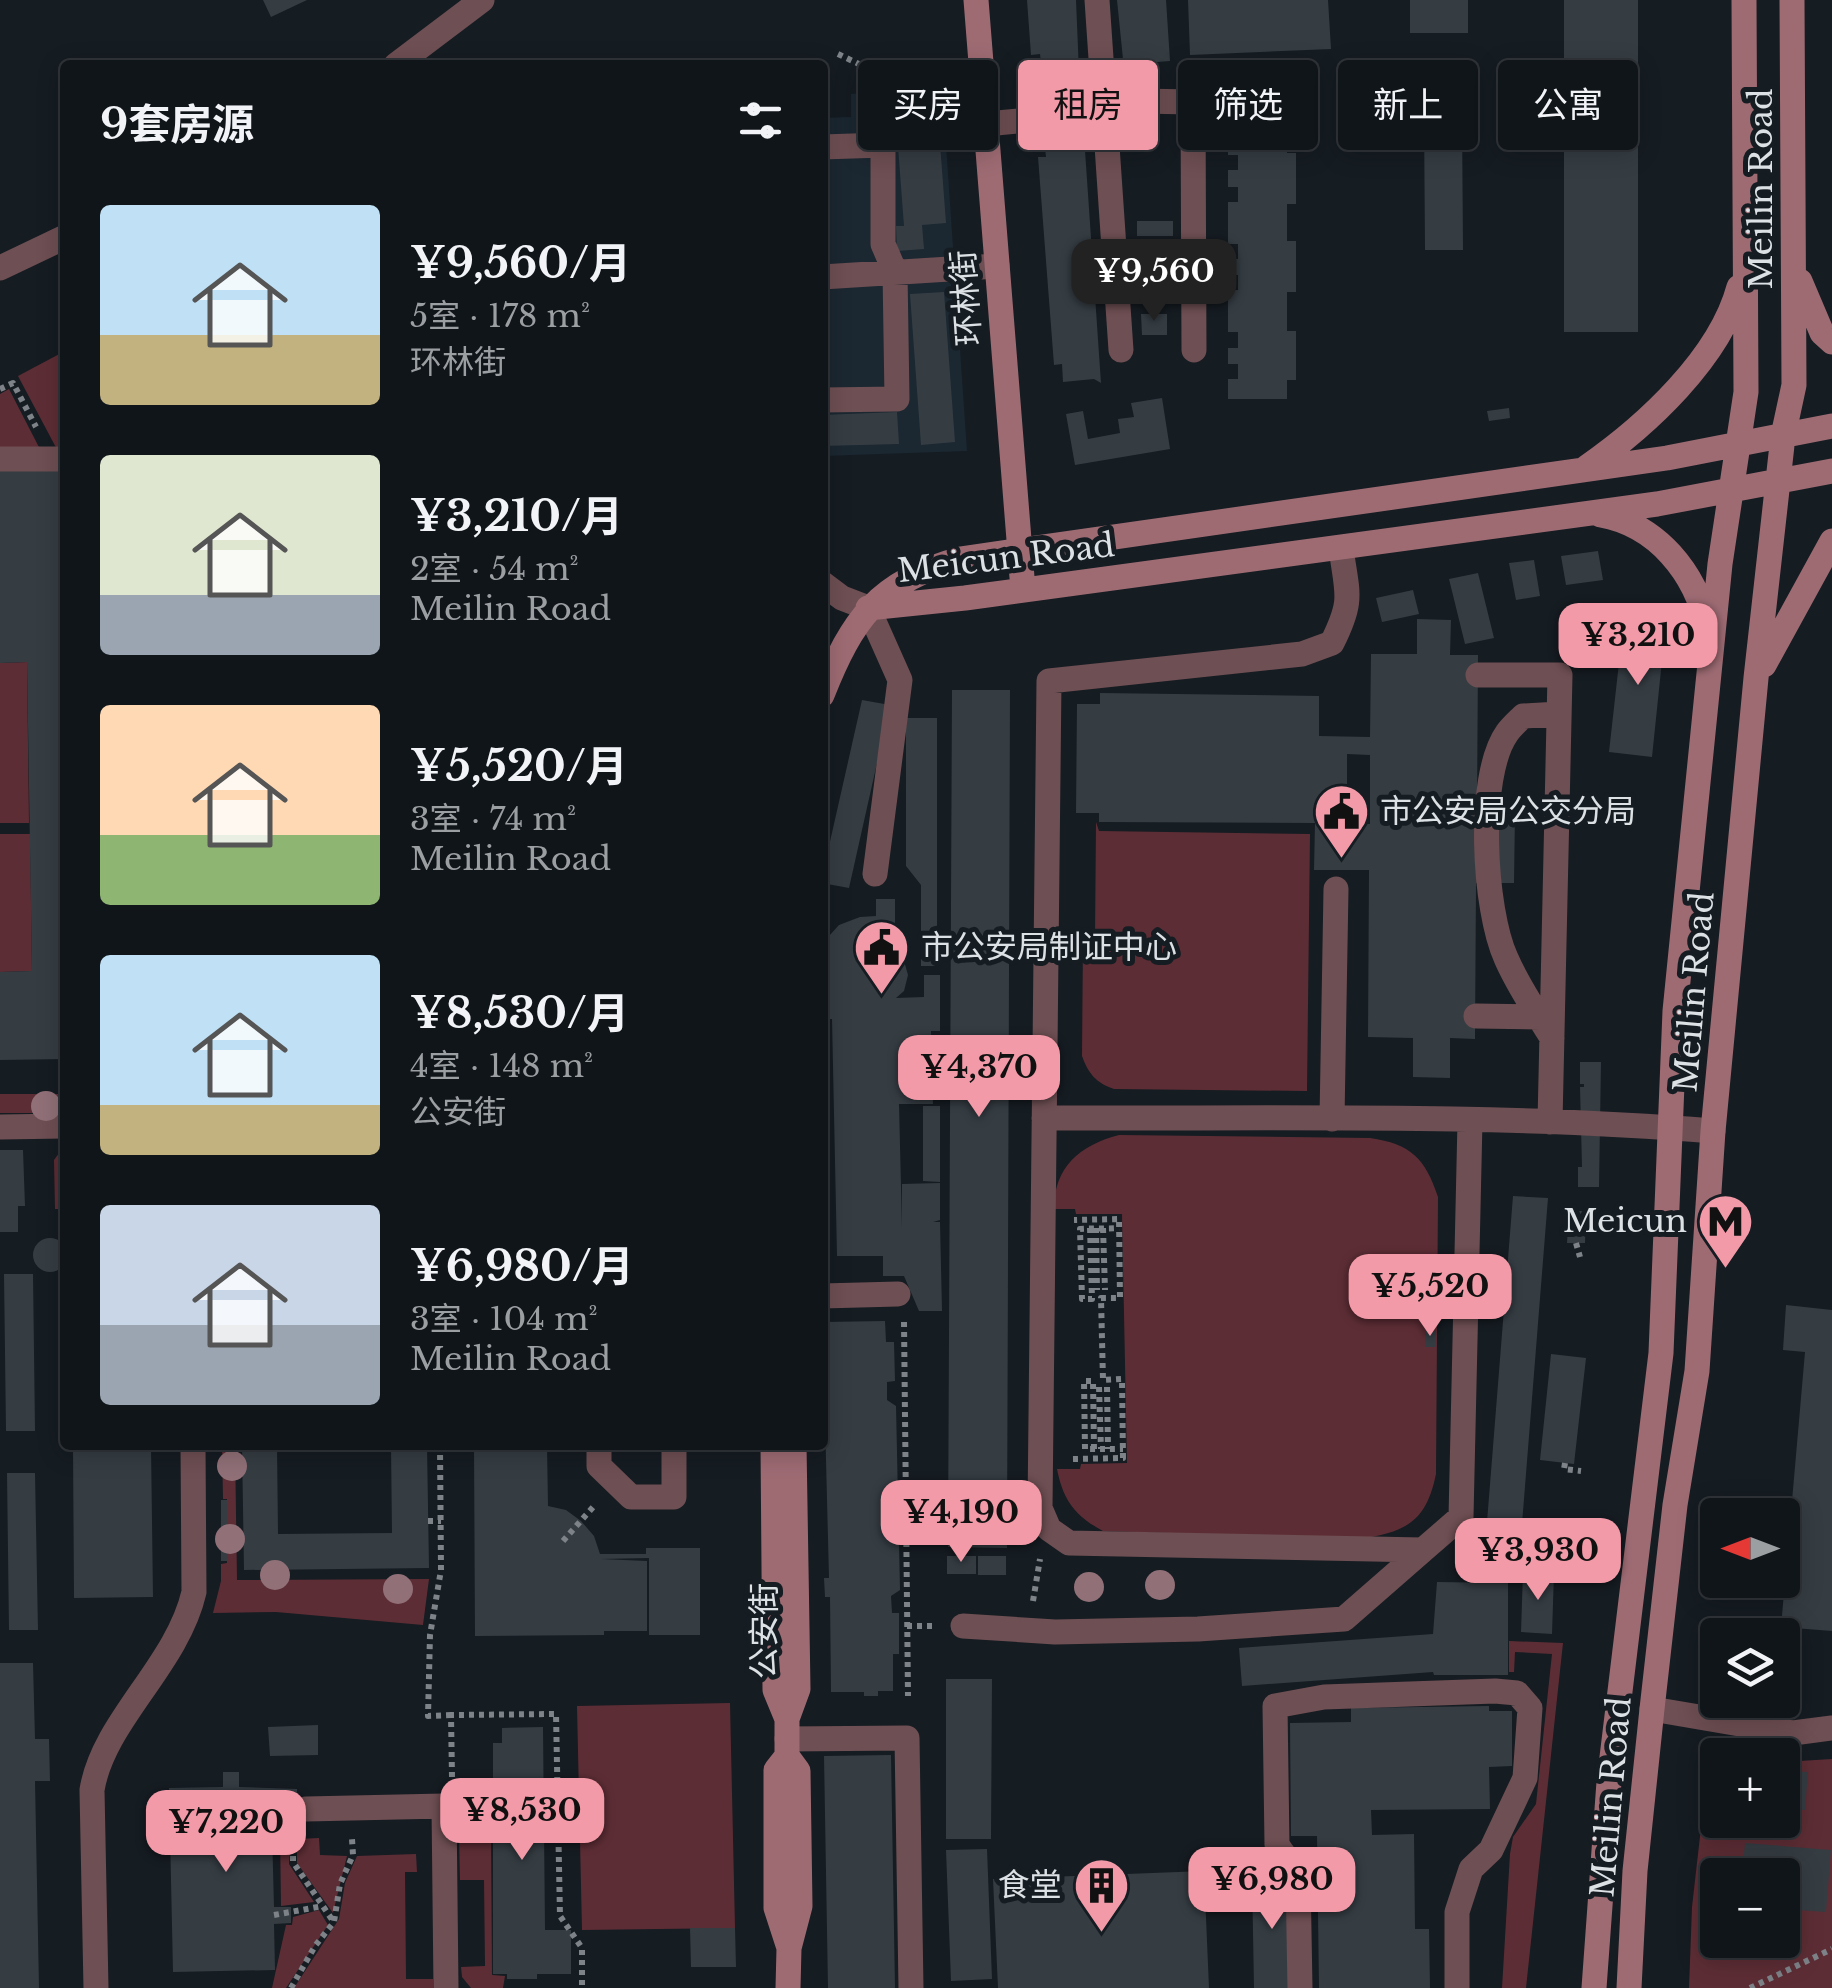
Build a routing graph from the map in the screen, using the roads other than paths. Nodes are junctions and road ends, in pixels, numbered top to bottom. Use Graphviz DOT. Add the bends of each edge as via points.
graph roads {
  1 [pos="482,0"];
  2 [pos="976,0"];
  3 [pos="1097,0"];
  4 [pos="1744,0"];
  5 [pos="1792,0"];
  6 [pos="403,60"];
  7 [pos="981,60"];
  8 [pos="1101,60"];
  9 [pos="1158,101"];
  10 [pos="828,146"];
  11 [pos="988,150"];
  12 [pos="1107,150"];
  13 [pos="60,238"];
  14 [pos="1746,262"];
  15 [pos="1794,265"];
  16 [pos="997,266"];
  17 [pos="0,268"];
  18 [pos="894,272"];
  19 [pos="828,277"];
  20 [pos="1832,342"];
  21 [pos="1121,350"];
  22 [pos="1194,350"];
  23 [pos="828,400"];
  24 [pos="1832,426"];
  25 [pos="1783,436"];
  26 [pos="1739,444"];
  27 [pos="0,459"];
  28 [pos="59,459"];
  29 [pos="1583,470"];
  30 [pos="1832,471"];
  31 [pos="1779,481"];
  32 [pos="1731,490"];
  33 [pos="1591,513"];
  34 [pos="1832,541"];
  35 [pos="1342,548"];
  36 [pos="1020,551"];
  37 [pos="1023,590"];
  38 [pos="829,595"];
  39 [pos="868,608"];
  40 [pos="1710,663"];
  41 [pos="1478,675"];
  42 [pos="1756,678"];
  43 [pos="828,680"];
  44 [pos="1559,714"];
  45 [pos="875,874"];
  46 [pos="1336,889"];
  47 [pos="1476,1016"];
  48 [pos="1546,1028"];
  49 [pos="1044,1118"];
  50 [pos="1332,1120"];
  51 [pos="1470,1121"];
  52 [pos="1550,1122"];
  53 [pos="60,1126"];
  54 [pos="0,1127"];
  55 [pos="1669,1127"];
  56 [pos="1713,1131"];
  57 [pos="898,1294"];
  58 [pos="828,1296"];
  59 [pos="194,1450"];
  60 [pos="599,1450"];
  61 [pos="674,1450"];
  62 [pos="774,1450"];
  63 [pos="794,1450"];
  64 [pos="1423,1550"];
  65 [pos="963,1626"];
  66 [pos="1652,1710"];
  67 [pos="1832,1728"];
  68 [pos="786,1738"];
  69 [pos="310,1809"];
  70 [pos="96,1988"];
  71 [pos="446,1988"];
  72 [pos="788,1988"];
  73 [pos="911,1988"];
  74 [pos="1300,1988"];
  75 [pos="1458,1988"];
  76 [pos="1594,1988"];
  77 [pos="1630,1988"];
  1 -- 6 [label="street"];
  2 -- 7 [label="main road, 环林街"];
  3 -- 8 [label="street"];
  4 -- 14 [label="main road, Meilin Road"];
  5 -- 15 [label="main road, Meilin Road"];
  9 -- 22 [label="street" via="1193,102"];
  10 -- 18 [label="street" via="883,145 884,244"];
  11 -- 16 [label="main road, 环林街"];
  12 -- 21 [label="street"];
  13 -- 17 [label="street"];
  14 -- 26 [label="main road, Meilin Road"];
  14 -- 29 [label="main road" via="1710,350 1642,423"];
  15 -- 20 [label="main road"];
  15 -- 25 [label="main road, Meilin Road" via="1795,369"];
  16 -- 18 [label="street"];
  16 -- 36 [label="main road, 环林街"];
  18 -- 19 [label="street"];
  18 -- 23 [label="street" via="896,399"];
  24 -- 25 [label="main road, Meicun Road"];
  25 -- 26 [label="main road, Meicun Road"];
  25 -- 31 [label="main road, Meilin Road"];
  26 -- 29 [label="main road, Meicun Road"];
  26 -- 32 [label="main road, Meilin Road"];
  27 -- 28 [label="street"];
  29 -- 36 [label="main road, Meicun Road"];
  30 -- 31 [label="main road, Meicun Road"];
  31 -- 32 [label="main road, Meicun Road"];
  31 -- 42 [label="main road, Meilin Road"];
  32 -- 33 [label="main road, Meicun Road"];
  32 -- 40 [label="main road, Meilin Road"];
  33 -- 35 [label="main road, Meicun Road"];
  33 -- 40 [label="main road" via="1631,523 1672,556 1702,605"];
  34 -- 42 [label="main road"];
  35 -- 37 [label="main road, Meicun Road"];
  35 -- 49 [label="street" via="1349,598 1332,643 1302,654 1049,681"];
  36 -- 37 [label="main road, 环林街"];
  36 -- 39 [label="main road, Meicun Road" via="937,565"];
  37 -- 39 [label="main road, Meicun Road"];
  38 -- 39 [label="street"];
  39 -- 43 [label="main road"];
  39 -- 45 [label="street" via="900,680"];
  40 -- 55 [label="main road, Meilin Road"];
  41 -- 44 [label="street" via="1560,675"];
  42 -- 56 [label="main road, Meilin Road"];
  44 -- 48 [label="street"];
  44 -- 48 [label="street" via="1524,716 1506,734 1488,802 1493,922"];
  46 -- 50 [label="street"];
  47 -- 48 [label="street"];
  48 -- 52 [label="street"];
  49 -- 50 [label="street"];
  49 -- 64 [label="street" via="1040,1508 1049,1529 1069,1543"];
  50 -- 51 [label="street"];
  51 -- 52 [label="street"];
  51 -- 64 [label="street" via="1461,1518"];
  52 -- 55 [label="street"];
  53 -- 54 [label="street"];
  55 -- 56 [label="street"];
  55 -- 76 [label="main road, Meilin Road" via="1661,1353 1600,1867"];
  56 -- 66 [label="main road, Meilin Road" via="1697,1371 1674,1505"];
  57 -- 58 [label="street"];
  59 -- 70 [label="street" via="191,1606 95,1772"];
  60 -- 61 [label="street" via="599,1466 631,1497 674,1497"];
  62 -- 68 [label="main road, 公安街" via="776,1690"];
  63 -- 68 [label="main road, 公安街" via="798,1690"];
  64 -- 65 [label="street" via="1344,1619 1073,1632"];
  66 -- 67 [label="street" via="1793,1733"];
  66 -- 77 [label="main road, Meilin Road"];
  68 -- 72 [label="main road, 公安街" via="798,1772 800,1906 788,1948"];
  68 -- 73 [label="street" via="907,1738"];
  69 -- 71 [label="street" via="444,1806"];
  74 -- 75 [label="street" via="1298,1876 1277,1845 1275,1706 1324,1697 1517,1693 1530,1708 1525,1778 1491,1850 1471,1869 1457,1912"];
}
